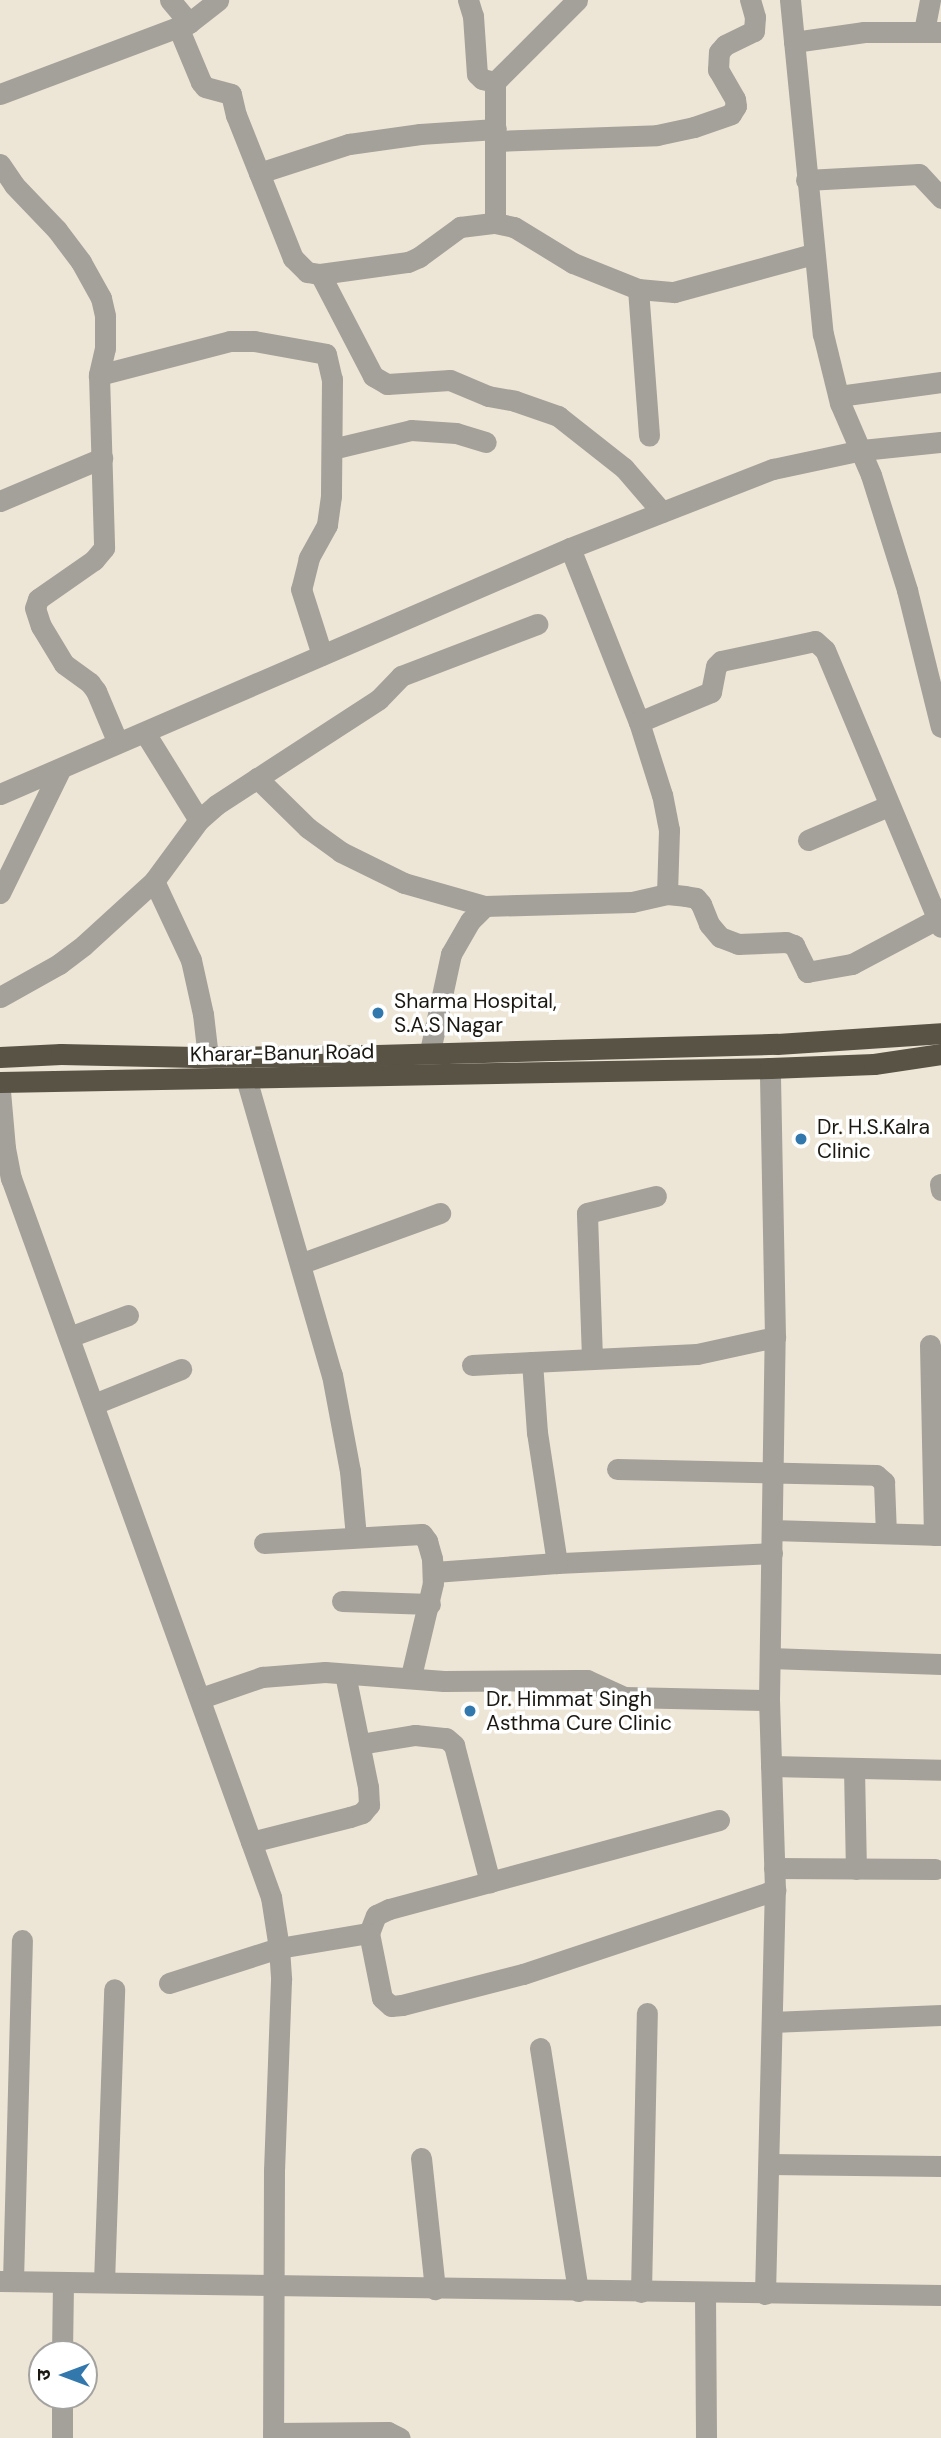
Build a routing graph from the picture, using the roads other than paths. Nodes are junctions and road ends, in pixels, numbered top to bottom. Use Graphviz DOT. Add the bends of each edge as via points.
graph roads {
  1 [pos="170,0"];
  2 [pos="218,0"];
  3 [pos="468,0"];
  4 [pos="577,0"];
  5 [pos="750,0"];
  6 [pos="790,0"];
  7 [pos="930,0"];
  8 [pos="184,25"];
  9 [pos="932,32"];
  10 [pos="793,42"];
  11 [pos="495,82"];
  12 [pos="0,94"];
  13 [pos="497,135"];
  14 [pos="0,164"];
  15 [pos="259,173"];
  16 [pos="806,180"];
  17 [pos="941,198"];
  18 [pos="495,223"];
  19 [pos="813,254"];
  20 [pos="320,274"];
  21 [pos="638,289"];
  22 [pos="355,342"];
  23 [pos="326,354"];
  24 [pos="99,375"];
  25 [pos="941,382"];
  26 [pos="839,396"];
  27 [pos="649,436"];
  28 [pos="486,442"];
  29 [pos="941,442"];
  30 [pos="332,449"];
  31 [pos="862,450"];
  32 [pos="103,458"];
  33 [pos="0,501"];
  34 [pos="662,512"];
  35 [pos="570,548"];
  36 [pos="537,624"];
  37 [pos="322,655"];
  38 [pos="639,722"];
  39 [pos="941,727"];
  40 [pos="145,733"];
  41 [pos="118,743"];
  42 [pos="60,770"];
  43 [pos="257,778"];
  44 [pos="0,794"];
  45 [pos="888,806"];
  46 [pos="199,820"];
  47 [pos="807,840"];
  48 [pos="154,881"];
  49 [pos="0,893"];
  50 [pos="667,894"];
  51 [pos="485,906"];
  52 [pos="939,923"];
  53 [pos="0,997"];
  54 [pos="941,1033"];
  55 [pos="430,1051"];
  56 [pos="941,1054"];
  57 [pos="208,1057"];
  58 [pos="770,1068"];
  59 [pos="0,1069"];
  60 [pos="246,1078"];
  61 [pos="0,1091"];
  62 [pos="656,1196"];
  63 [pos="440,1213"];
  64 [pos="302,1263"];
  65 [pos="128,1315"];
  66 [pos="69,1337"];
  67 [pos="775,1337"];
  68 [pos="930,1345"];
  69 [pos="592,1358"];
  70 [pos="532,1362"];
  71 [pos="472,1365"];
  72 [pos="181,1369"];
  73 [pos="94,1404"];
  74 [pos="617,1469"];
  75 [pos="772,1471"];
  76 [pos="772,1530"];
  77 [pos="886,1533"];
  78 [pos="937,1535"];
  79 [pos="356,1537"];
  80 [pos="264,1543"];
  81 [pos="772,1553"];
  82 [pos="557,1563"];
  83 [pos="434,1572"];
  84 [pos="342,1601"];
  85 [pos="430,1604"];
  86 [pos="770,1658"];
  87 [pos="941,1664"];
  88 [pos="345,1674"];
  89 [pos="411,1676"];
  90 [pos="201,1698"];
  91 [pos="769,1700"];
  92 [pos="360,1744"];
  93 [pos="771,1766"];
  94 [pos="854,1768"];
  95 [pos="941,1770"];
  96 [pos="719,1820"];
  97 [pos="251,1842"];
  98 [pos="774,1868"];
  99 [pos="856,1869"];
  100 [pos="935,1870"];
  101 [pos="490,1882"];
  102 [pos="775,1890"];
  103 [pos="369,1933"];
  104 [pos="22,1940"];
  105 [pos="279,1948"];
  106 [pos="169,1983"];
  107 [pos="114,1989"];
  108 [pos="647,2013"];
  109 [pos="941,2015"];
  110 [pos="772,2022"];
  111 [pos="540,2049"];
  112 [pos="421,2158"];
  113 [pos="769,2164"];
  114 [pos="941,2166"];
  115 [pos="7,2281"];
  116 [pos="63,2282"];
  117 [pos="104,2283"];
  118 [pos="274,2284"];
  119 [pos="435,2289"];
  120 [pos="578,2291"];
  121 [pos="641,2292"];
  122 [pos="705,2293"];
  123 [pos="765,2294"];
  124 [pos="941,2295"];
  125 [pos="62,2340"];
  126 [pos="62,2410"];
  127 [pos="273,2435"];
  128 [pos="62,2438"];
  129 [pos="400,2438"];
  130 [pos="706,2438"];
  1 -- 8 [label="street"];
  2 -- 8 [label="street"];
  3 -- 11 [label="street" via="477,74"];
  4 -- 11 [label="street"];
  5 -- 13 [label="street" via="754,31 719,52 718,70 735,99 731,114 657,135"];
  6 -- 10 [label="street"];
  7 -- 9 [label="street"];
  8 -- 12 [label="street"];
  8 -- 15 [label="street" via="201,82 231,94"];
  9 -- 10 [label="street" via="864,32"];
  10 -- 16 [label="street"];
  11 -- 13 [label="street"];
  13 -- 15 [label="street" via="420,134 362,142"];
  13 -- 18 [label="street"];
  14 -- 24 [label="street" via="82,262 101,298 106,331"];
  15 -- 20 [label="street" via="293,258 307,272"];
  16 -- 17 [label="street" via="919,174"];
  16 -- 19 [label="street"];
  18 -- 20 [label="street" via="460,227 408,262"];
  18 -- 21 [label="street" via="514,227 573,264"];
  19 -- 21 [label="street" via="674,292"];
  19 -- 26 [label="street" via="823,334"];
  20 -- 22 [label="street"];
  21 -- 27 [label="street"];
  22 -- 23 [label="street"];
  22 -- 34 [label="street" via="379,381 450,380 558,416 624,468"];
  23 -- 24 [label="street" via="230,341"];
  23 -- 30 [label="street" via="332,379"];
  24 -- 32 [label="street"];
  25 -- 26 [label="street"];
  26 -- 31 [label="street"];
  28 -- 30 [label="street" via="456,433 411,430"];
  29 -- 31 [label="street"];
  30 -- 37 [label="street" via="327,525 309,558 301,589"];
  31 -- 34 [label="street" via="789,463"];
  31 -- 39 [label="street" via="907,590"];
  32 -- 33 [label="street"];
  32 -- 41 [label="street" via="104,548 38,599 35,608 64,664 96,691"];
  34 -- 35 [label="street"];
  35 -- 37 [label="street"];
  35 -- 38 [label="street"];
  36 -- 43 [label="street" via="401,676 379,699"];
  37 -- 40 [label="street"];
  38 -- 45 [label="street" via="711,692 721,661 815,641 825,650"];
  38 -- 50 [label="street" via="669,830"];
  40 -- 41 [label="street"];
  40 -- 46 [label="street"];
  41 -- 42 [label="street"];
  42 -- 44 [label="street"];
  42 -- 49 [label="street"];
  43 -- 46 [label="street"];
  43 -- 51 [label="street" via="308,828 341,852 404,883"];
  45 -- 47 [label="street"];
  45 -- 52 [label="street"];
  46 -- 48 [label="street"];
  48 -- 53 [label="street" via="74,954"];
  48 -- 57 [label="street" via="191,960"];
  50 -- 51 [label="street" via="632,902"];
  50 -- 52 [label="street" via="696,898 714,931 728,942 794,945 807,972 852,964"];
  51 -- 55 [label="street" via="470,921 451,954"];
  54 -- 55 [label="highway" via="812,1043"];
  55 -- 57 [label="highway"];
  56 -- 58 [label="highway, Kharar-Banur Road" via="874,1064"];
  57 -- 59 [label="highway" via="61,1054"];
  58 -- 60 [label="highway, Kharar-Banur Road"];
  58 -- 67 [label="street"];
  59 -- 60 [label="highway, Kharar-Banur Road"];
  60 -- 64 [label="street"];
  61 -- 66 [label="street" via="11,1178"];
  62 -- 69 [label="street" via="587,1213"];
  63 -- 64 [label="street"];
  64 -- 79 [label="street" via="341,1417"];
  65 -- 66 [label="street"];
  66 -- 73 [label="street"];
  67 -- 69 [label="street" via="697,1354"];
  67 -- 75 [label="street"];
  68 -- 78 [label="street"];
  69 -- 70 [label="street"];
  70 -- 71 [label="street"];
  70 -- 82 [label="street" via="537,1433"];
  72 -- 73 [label="street"];
  73 -- 90 [label="street"];
  74 -- 75 [label="street"];
  75 -- 76 [label="street"];
  75 -- 77 [label="street" via="876,1475 884,1482"];
  76 -- 77 [label="street"];
  76 -- 81 [label="street"];
  77 -- 78 [label="street"];
  79 -- 80 [label="street"];
  79 -- 83 [label="street" via="422,1534"];
  81 -- 82 [label="street"];
  81 -- 86 [label="street"];
  82 -- 83 [label="street"];
  83 -- 85 [label="street"];
  84 -- 85 [label="street"];
  85 -- 89 [label="street"];
  86 -- 87 [label="street"];
  86 -- 91 [label="street"];
  88 -- 89 [label="street"];
  88 -- 90 [label="street" via="262,1677"];
  88 -- 92 [label="street"];
  89 -- 91 [label="street" via="444,1681 586,1680 624,1697"];
  90 -- 97 [label="street"];
  91 -- 93 [label="street"];
  92 -- 97 [label="street" via="369,1805 362,1813"];
  92 -- 101 [label="street" via="415,1735 446,1738 454,1745"];
  93 -- 94 [label="street"];
  93 -- 98 [label="street"];
  94 -- 95 [label="street"];
  94 -- 99 [label="street"];
  96 -- 101 [label="street"];
  97 -- 105 [label="street" via="271,1897"];
  98 -- 99 [label="street"];
  98 -- 102 [label="street"];
  99 -- 100 [label="street"];
  101 -- 103 [label="street" via="389,1909 376,1915"];
  102 -- 103 [label="street" via="523,1974 402,2005 391,2006 382,1998"];
  102 -- 110 [label="street"];
  103 -- 105 [label="street"];
  104 -- 115 [label="street"];
  105 -- 106 [label="street"];
  105 -- 118 [label="street"];
  107 -- 117 [label="street"];
  108 -- 121 [label="street"];
  109 -- 110 [label="street"];
  110 -- 113 [label="street"];
  111 -- 120 [label="street"];
  112 -- 119 [label="street"];
  113 -- 114 [label="street"];
  113 -- 123 [label="street"];
  115 -- 116 [label="street"];
  116 -- 117 [label="street"];
  116 -- 125 [label="street"];
  117 -- 118 [label="street"];
  118 -- 119 [label="street"];
  118 -- 127 [label="street"];
  119 -- 120 [label="street"];
  120 -- 121 [label="street"];
  121 -- 122 [label="street"];
  122 -- 123 [label="street"];
  122 -- 130 [label="street"];
  123 -- 124 [label="street"];
  126 -- 128 [label="street"];
  127 -- 129 [label="street" via="388,2432"];
}
